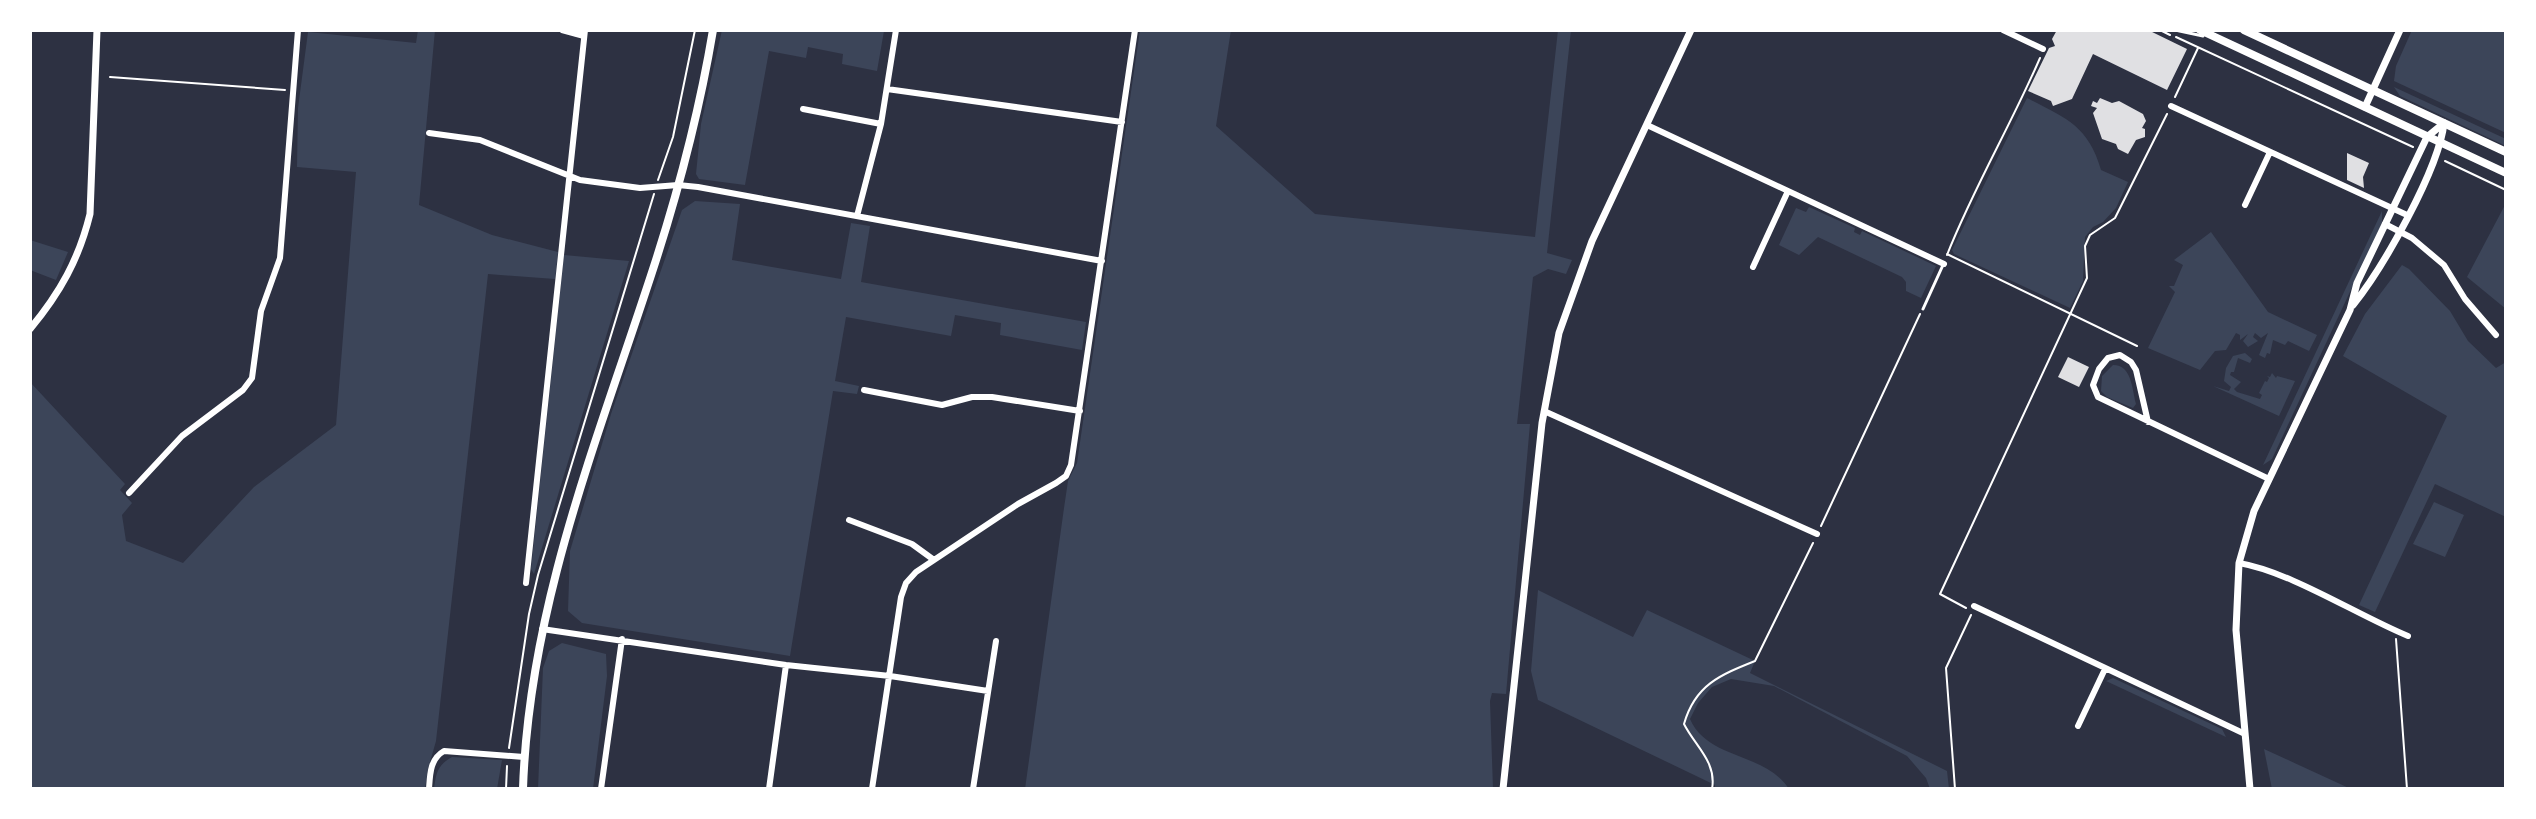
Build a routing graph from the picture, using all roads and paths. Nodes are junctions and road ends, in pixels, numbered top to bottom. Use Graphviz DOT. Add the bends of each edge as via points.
graph roads {
  1 [pos="97,30"];
  2 [pos="298,30"];
  3 [pos="562,30"];
  4 [pos="695,30"];
  5 [pos="713,30"];
  6 [pos="896,30"];
  7 [pos="1135,30"];
  8 [pos="1691,30"];
  9 [pos="2003,30"];
  10 [pos="2160,30"];
  11 [pos="2175,30"];
  12 [pos="2200,30"];
  13 [pos="2244,30"];
  14 [pos="2400,30"];
  15 [pos="584,33"];
  16 [pos="2211,35"];
  17 [pos="2198,48"];
  18 [pos="2043,49"];
  19 [pos="110,77"];
  20 [pos="887,89"];
  21 [pos="294,91"];
  22 [pos="2372,91"];
  23 [pos="2171,106"];
  24 [pos="2365,107"];
  25 [pos="803,109"];
  26 [pos="1122,122"];
  27 [pos="2444,123"];
  28 [pos="881,124"];
  29 [pos="1647,125"];
  30 [pos="429,133"];
  31 [pos="2427,137"];
  32 [pos="2442,143"];
  33 [pos="2420,150"];
  34 [pos="2270,152"];
  35 [pos="2506,152"];
  36 [pos="2435,157"];
  37 [pos="2506,173"];
  38 [pos="571,177"];
  39 [pos="678,185"];
  40 [pos="656,186"];
  41 [pos="2506,190"];
  42 [pos="1788,191"];
  43 [pos="2245,205"];
  44 [pos="2393,207"];
  45 [pos="2407,215"];
  46 [pos="857,216"];
  47 [pos="2385,224"];
  48 [pos="2399,232"];
  49 [pos="1947,254"];
  50 [pos="1102,261"];
  51 [pos="1944,264"];
  52 [pos="1753,267"];
  53 [pos="1923,309"];
  54 [pos="2350,310"];
  55 [pos="2071,312"];
  56 [pos="30,329"];
  57 [pos="2496,335"];
  58 [pos="2137,346"];
  59 [pos="864,390"];
  60 [pos="1080,411"];
  61 [pos="1544,411"];
  62 [pos="2148,422"];
  63 [pos="2269,479"];
  64 [pos="129,493"];
  65 [pos="849,520"];
  66 [pos="1817,534"];
  67 [pos="934,560"];
  68 [pos="2239,563"];
  69 [pos="526,583"];
  70 [pos="1974,606"];
  71 [pos="542,629"];
  72 [pos="2408,636"];
  73 [pos="2396,638"];
  74 [pos="622,639"];
  75 [pos="996,641"];
  76 [pos="786,665"];
  77 [pos="2105,669"];
  78 [pos="890,676"];
  79 [pos="988,691"];
  80 [pos="2078,726"];
  81 [pos="2245,734"];
  82 [pos="508,756"];
  83 [pos="524,757"];
  84 [pos="429,789"];
  85 [pos="506,789"];
  86 [pos="523,789"];
  87 [pos="601,789"];
  88 [pos="769,789"];
  89 [pos="872,789"];
  90 [pos="973,789"];
  91 [pos="1503,789"];
  92 [pos="1712,789"];
  93 [pos="1955,789"];
  94 [pos="2250,789"];
  95 [pos="2407,789"];
  1 -- 56 [label="street" via="90,214 68,277"];
  2 -- 21 [label="street"];
  3 -- 15 [label="street"];
  4 -- 40 [label="path" via="673,137"];
  5 -- 39 [label="main road"];
  6 -- 20 [label="street"];
  7 -- 26 [label="street"];
  8 -- 29 [label="street"];
  9 -- 18 [label="street"];
  10 -- 17 [label="path"];
  11 -- 16 [label="lane"];
  12 -- 16 [label="main road"];
  13 -- 22 [label="main road"];
  14 -- 22 [label="street"];
  15 -- 38 [label="street"];
  16 -- 24 [label="main road"];
  17 -- 23 [label="path"];
  17 -- 33 [label="path"];
  18 -- 49 [label="path"];
  19 -- 21 [label="path"];
  20 -- 26 [label="street"];
  20 -- 28 [label="street"];
  21 -- 64 [label="street" via="280,258 261,311 252,378 182,436"];
  22 -- 24 [label="street"];
  22 -- 27 [label="main road"];
  23 -- 34 [label="street"];
  23 -- 55 [label="path" via="2115,218 2090,235 2085,246 2087,278"];
  24 -- 31 [label="main road"];
  25 -- 28 [label="street"];
  26 -- 50 [label="street"];
  27 -- 31 [label="street"];
  27 -- 32 [label="street"];
  27 -- 35 [label="main road"];
  28 -- 46 [label="street"];
  29 -- 42 [label="street"];
  29 -- 61 [label="street" via="1571,295"];
  30 -- 38 [label="street" via="480,140"];
  31 -- 32 [label="main road"];
  31 -- 33 [label="street"];
  32 -- 36 [label="street"];
  32 -- 37 [label="main road"];
  33 -- 44 [label="street"];
  34 -- 43 [label="street"];
  34 -- 44 [label="street"];
  36 -- 41 [label="path"];
  36 -- 45 [label="street"];
  38 -- 40 [label="street"];
  38 -- 69 [label="street"];
  39 -- 40 [label="street"];
  39 -- 46 [label="street"];
  39 -- 71 [label="main road" via="588,460"];
  40 -- 82 [label="path" via="538,575"];
  42 -- 51 [label="street"];
  42 -- 52 [label="street"];
  44 -- 45 [label="street"];
  44 -- 47 [label="street"];
  45 -- 48 [label="street"];
  46 -- 50 [label="street"];
  47 -- 48 [label="street"];
  47 -- 54 [label="street"];
  48 -- 54 [label="street"];
  48 -- 57 [label="street" via="2444,265"];
  49 -- 51 [label="path"];
  49 -- 55 [label="path"];
  50 -- 60 [label="street"];
  51 -- 53 [label="lane"];
  53 -- 66 [label="path"];
  54 -- 63 [label="street"];
  55 -- 58 [label="path"];
  55 -- 93 [label="path" via="1940,594 1972,611 1946,668"];
  59 -- 60 [label="street" via="942,405 992,397"];
  60 -- 67 [label="street" via="1066,476"];
  61 -- 66 [label="street"];
  61 -- 91 [label="street"];
  62 -- 62 [label="street" via="2133,365 2120,355 2111,357 2095,378 2094,392"];
  62 -- 63 [label="street"];
  63 -- 68 [label="street"];
  65 -- 67 [label="street" via="912,544"];
  66 -- 92 [label="path" via="1755,661 1713,680 1687,712 1684,724 1711,764"];
  67 -- 78 [label="street" via="906,583"];
  68 -- 72 [label="street" via="2289,580"];
  68 -- 81 [label="street" via="2236,630"];
  70 -- 77 [label="street"];
  71 -- 74 [label="street"];
  71 -- 83 [label="main road"];
  73 -- 95 [label="path"];
  74 -- 76 [label="street"];
  74 -- 87 [label="street"];
  75 -- 79 [label="street"];
  76 -- 78 [label="street"];
  76 -- 88 [label="street"];
  77 -- 80 [label="street"];
  77 -- 81 [label="street"];
  78 -- 79 [label="street"];
  78 -- 89 [label="street"];
  79 -- 90 [label="street"];
  81 -- 94 [label="street"];
  82 -- 83 [label="street"];
  82 -- 84 [label="street" via="444,751 432,765"];
  82 -- 85 [label="path"];
  83 -- 86 [label="main road"];
}
